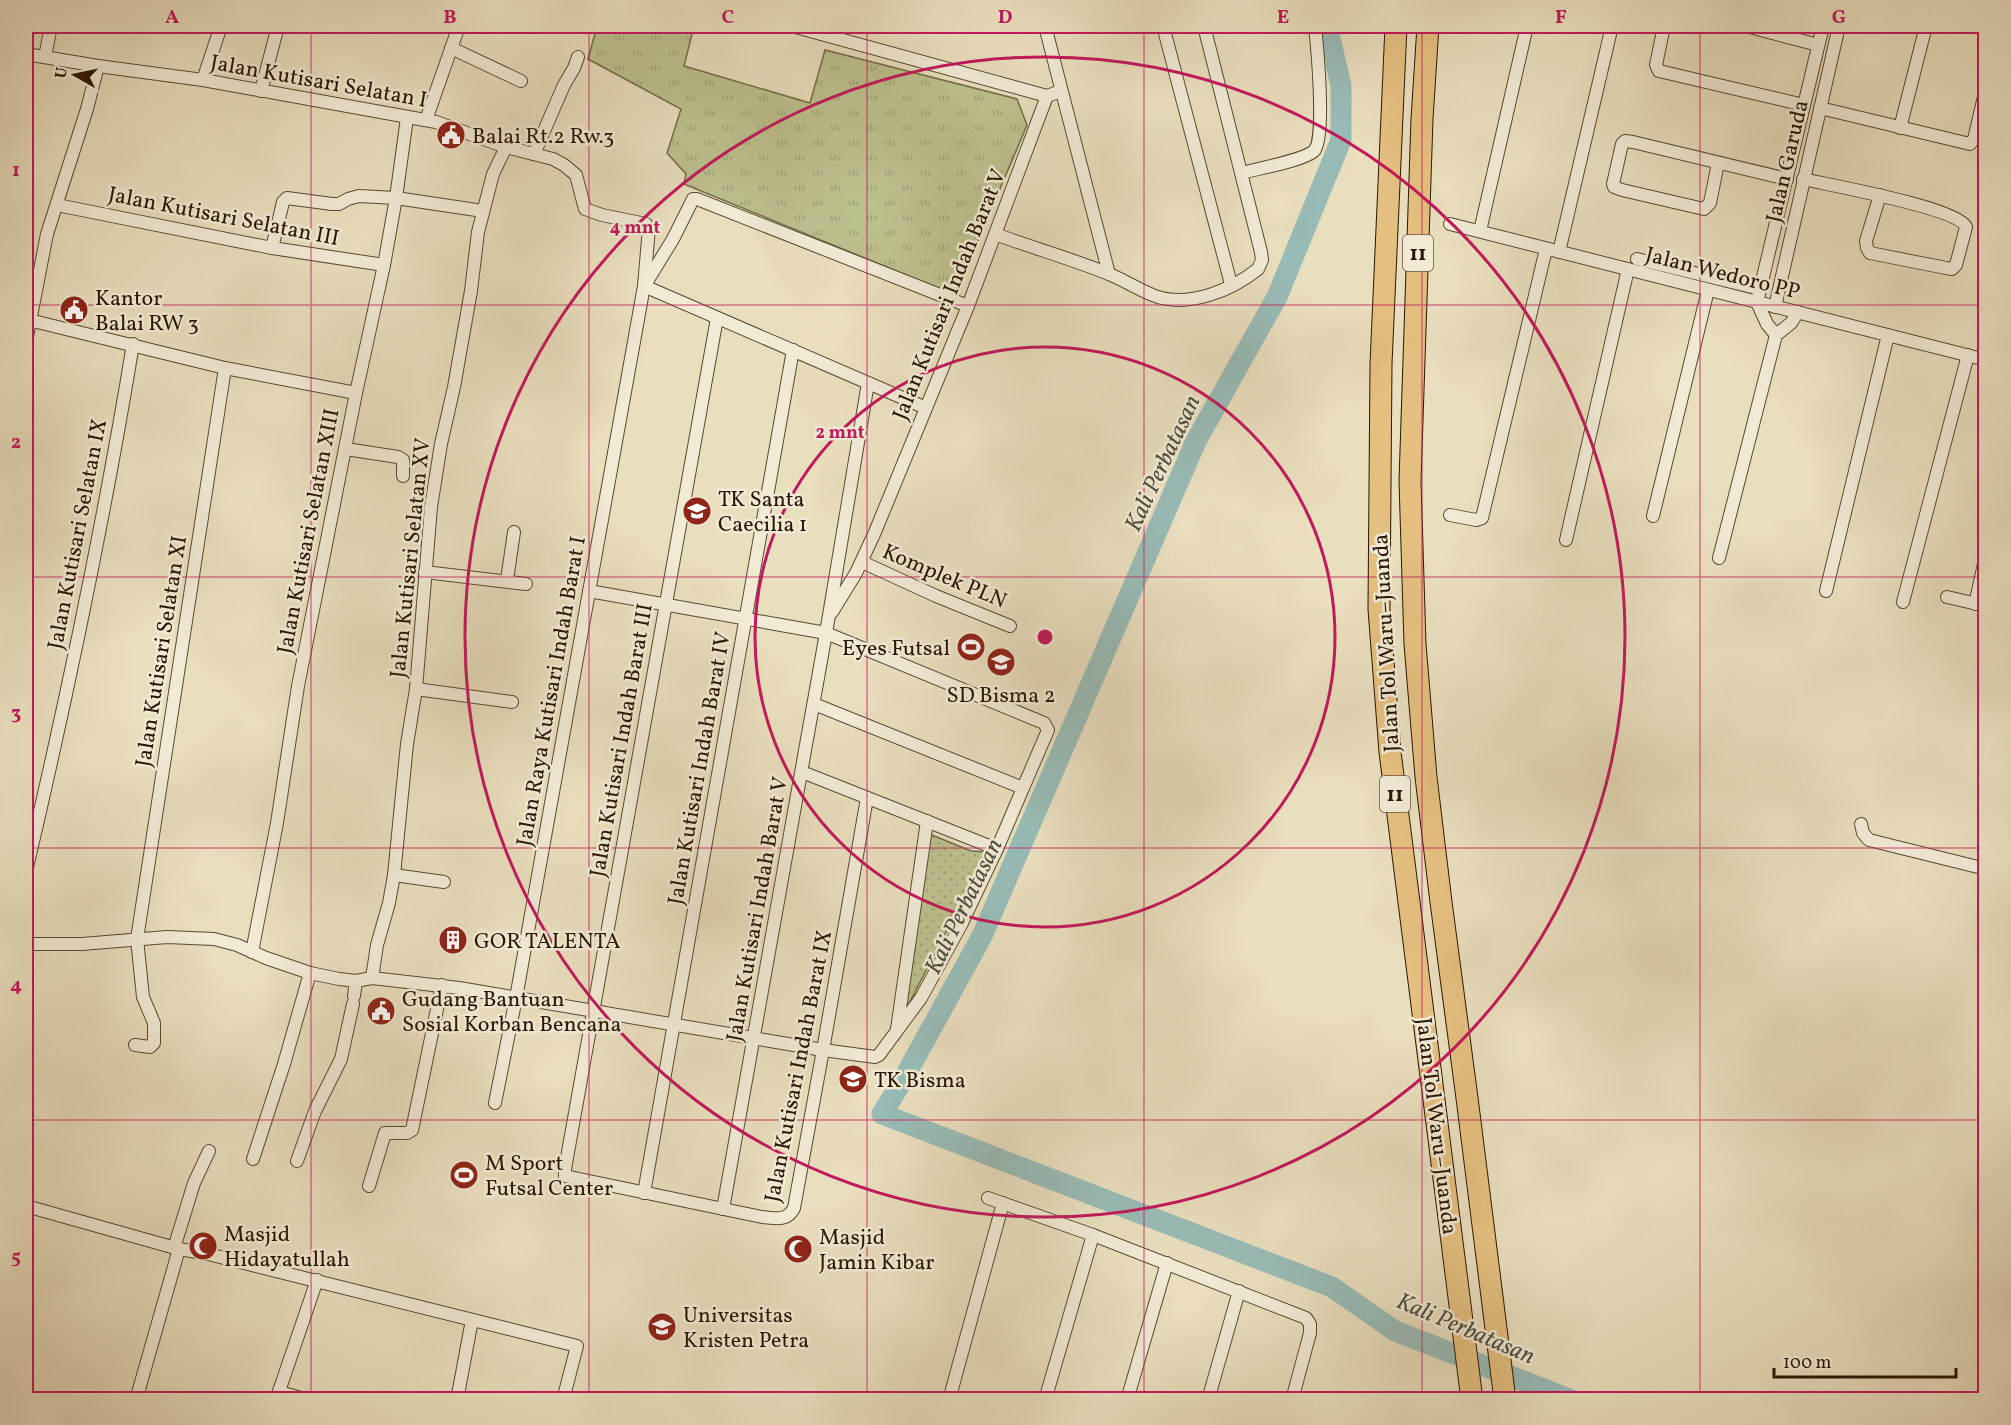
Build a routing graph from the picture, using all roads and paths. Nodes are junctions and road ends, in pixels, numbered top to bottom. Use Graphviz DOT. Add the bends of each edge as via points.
graph roads {
  1 [pos="51,26"];
  2 [pos="221,26"];
  3 [pos="279,26"];
  4 [pos="459,26"];
  5 [pos="792,26"];
  6 [pos="1045,26"];
  7 [pos="1163,26"];
  8 [pos="1204,26"];
  9 [pos="1315,26"];
  10 [pos="1396,26"];
  11 [pos="1428,26"];
  12 [pos="1527,26"];
  13 [pos="1612,26"];
  14 [pos="1664,26"];
  15 [pos="1746,26"];
  16 [pos="1823,26"];
  17 [pos="1839,26"];
  18 [pos="1926,26"];
  19 [pos="832,31"];
  20 [pos="1818,45"];
  21 [pos="451,48"];
  22 [pos="26,54"];
  23 [pos="45,57"];
  24 [pos="578,57"];
  25 [pos="98,66"];
  26 [pos="1812,74"];
  27 [pos="1827,77"];
  28 [pos="203,80"];
  29 [pos="521,81"];
  30 [pos="1986,88"];
  31 [pos="261,91"];
  32 [pos="1061,91"];
  33 [pos="1047,96"];
  34 [pos="1804,105"];
  35 [pos="1820,108"];
  36 [pos="407,118"];
  37 [pos="426,120"];
  38 [pos="1900,128"];
  39 [pos="506,147"];
  40 [pos="1793,150"];
  41 [pos="534,154"];
  42 [pos="1809,155"];
  43 [pos="1718,163"];
  44 [pos="1242,173"];
  45 [pos="1786,179"];
  46 [pos="1803,179"];
  47 [pos="1880,195"];
  48 [pos="396,198"];
  49 [pos="57,205"];
  50 [pos="483,211"];
  51 [pos="1450,224"];
  52 [pos="1480,231"];
  53 [pos="995,234"];
  54 [pos="272,248"];
  55 [pos="1546,249"];
  56 [pos="1560,252"];
  57 [pos="1637,259"];
  58 [pos="1767,263"];
  59 [pos="384,265"];
  60 [pos="1784,267"];
  61 [pos="1628,269"];
  62 [pos="1109,274"];
  63 [pos="1231,285"];
  64 [pos="644,286"];
  65 [pos="1760,289"];
  66 [pos="1708,290"];
  67 [pos="1757,302"];
  68 [pos="968,306"];
  69 [pos="1775,307"];
  70 [pos="1798,312"];
  71 [pos="717,318"];
  72 [pos="29,320"];
  73 [pos="1776,335"];
  74 [pos="1888,335"];
  75 [pos="26,342"];
  76 [pos="134,344"];
  77 [pos="793,350"];
  78 [pos="1968,355"];
  79 [pos="1986,360"];
  80 [pos="225,368"];
  81 [pos="868,383"];
  82 [pos="356,393"];
  83 [pos="926,408"];
  84 [pos="346,449"];
  85 [pos="403,476"];
  86 [pos="1450,515"];
  87 [pos="1653,516"];
  88 [pos="514,532"];
  89 [pos="1566,540"];
  90 [pos="1986,555"];
  91 [pos="1719,558"];
  92 [pos="862,562"];
  93 [pos="425,572"];
  94 [pos="507,580"];
  95 [pos="526,584"];
  96 [pos="590,591"];
  97 [pos="1826,591"];
  98 [pos="1947,597"];
  99 [pos="1903,602"];
  100 [pos="665,604"];
  101 [pos="1980,605"];
  102 [pos="829,616"];
  103 [pos="746,618"];
  104 [pos="1010,626"];
  105 [pos="826,633"];
  106 [pos="416,689"];
  107 [pos="512,702"];
  108 [pos="814,704"];
  109 [pos="802,772"];
  110 [pos="1023,788"];
  111 [pos="867,798"];
  112 [pos="927,821"];
  113 [pos="1861,824"];
  114 [pos="997,849"];
  115 [pos="1986,868"];
  116 [pos="26,872"];
  117 [pos="394,875"];
  118 [pos="444,882"];
  119 [pos="137,939"];
  120 [pos="26,944"];
  121 [pos="252,952"];
  122 [pos="310,973"];
  123 [pos="372,978"];
  124 [pos="356,981"];
  125 [pos="442,985"];
  126 [pos="516,998"];
  127 [pos="593,1011"];
  128 [pos="674,1025"];
  129 [pos="896,1033"];
  130 [pos="754,1038"];
  131 [pos="135,1045"];
  132 [pos="824,1050"];
  133 [pos="495,1102"];
  134 [pos="209,1151"];
  135 [pos="253,1159"];
  136 [pos="297,1161"];
  137 [pos="564,1169"];
  138 [pos="369,1186"];
  139 [pos="644,1193"];
  140 [pos="988,1198"];
  141 [pos="1003,1203"];
  142 [pos="26,1206"];
  143 [pos="723,1209"];
  144 [pos="1093,1235"];
  145 [pos="176,1248"];
  146 [pos="1167,1263"];
  147 [pos="317,1280"];
  148 [pos="1239,1291"];
  149 [pos="472,1320"];
  150 [pos="278,1396"];
  151 [pos="136,1400"];
  152 [pos="309,1400"];
  153 [pos="457,1400"];
  154 [pos="563,1400"];
  155 [pos="949,1400"];
  156 [pos="1045,1400"];
  157 [pos="1127,1400"];
  158 [pos="1208,1400"];
  159 [pos="1292,1400"];
  160 [pos="1472,1400"];
  161 [pos="1505,1400"];
  1 -- 23 [label="street"];
  2 -- 28 [label="street"];
  3 -- 31 [label="street"];
  4 -- 21 [label="street"];
  5 -- 19 [label="street"];
  6 -- 32 [label="street"];
  7 -- 63 [label="street"];
  8 -- 44 [label="street"];
  9 -- 44 [label="street" via="1320,115 1317,146 1302,157"];
  10 -- 160 [label="highway, Jalan Tol Waru–Juanda / 11" via="1381,364 1378,609 1398,818"];
  11 -- 161 [label="highway, Jalan Tol Waru–Juanda / 11" via="1410,481 1415,644 1426,777"];
  12 -- 52 [label="street"];
  13 -- 56 [label="street"];
  14 -- 34 [label="street" via="1656,65 1659,71"];
  15 -- 20 [label="street"];
  16 -- 20 [label="street, Jalan Garuda"];
  17 -- 27 [label="street, Jalan Garuda"];
  18 -- 38 [label="street"];
  19 -- 33 [label="street"];
  20 -- 26 [label="street, Jalan Garuda"];
  21 -- 29 [label="street"];
  21 -- 37 [label="street"];
  22 -- 23 [label="street, Jalan Kutisari Selatan I"];
  23 -- 25 [label="street, Jalan Kutisari Selatan I"];
  24 -- 41 [label="street"];
  25 -- 28 [label="street, Jalan Kutisari Selatan I"];
  25 -- 49 [label="street"];
  26 -- 27 [label="street"];
  26 -- 34 [label="street, Jalan Garuda"];
  27 -- 35 [label="street, Jalan Garuda"];
  28 -- 31 [label="street, Jalan Kutisari Selatan I"];
  30 -- 38 [label="street" via="1972,143"];
  31 -- 36 [label="street, Jalan Kutisari Selatan I"];
  32 -- 33 [label="street"];
  32 -- 62 [label="street"];
  33 -- 53 [label="street, Jalan Kutisari Indah Barat V"];
  34 -- 40 [label="street, Jalan Garuda"];
  35 -- 38 [label="street"];
  35 -- 42 [label="street, Jalan Garuda"];
  36 -- 37 [label="street, Jalan Kutisari Selatan I"];
  36 -- 48 [label="street, Jalan Kutisari Selatan XIII"];
  37 -- 39 [label="street, Jalan Kutisari Selatan I"];
  39 -- 41 [label="street, Jalan Kutisari Selatan I"];
  39 -- 50 [label="street, Jalan Kutisari Selatan XV" via="493,174"];
  40 -- 42 [label="street"];
  40 -- 45 [label="street, Jalan Garuda"];
  41 -- 64 [label="street, Jalan Kutisari Selatan I" via="554,159 576,175 587,211 648,226"];
  42 -- 46 [label="street, Jalan Garuda"];
  43 -- 43 [label="street" via="1625,141 1613,184 1622,190 1704,209 1709,204"];
  43 -- 45 [label="street"];
  44 -- 63 [label="street" via="1262,260 1258,269"];
  45 -- 58 [label="street, Jalan Garuda"];
  46 -- 47 [label="street"];
  46 -- 60 [label="street, Jalan Garuda"];
  47 -- 47 [label="street" via="1866,241 1870,253 1952,269 1956,265 1965,223"];
  48 -- 50 [label="street"];
  48 -- 54 [label="street" via="359,196 332,204 287,198"];
  48 -- 59 [label="street, Jalan Kutisari Selatan XIII"];
  49 -- 54 [label="street, Jalan Kutisari Selatan III"];
  49 -- 72 [label="street"];
  50 -- 93 [label="street, Jalan Kutisari Selatan XV" via="441,444"];
  51 -- 52 [label="street, Jalan Wedoro PP"];
  52 -- 55 [label="street, Jalan Wedoro PP"];
  53 -- 62 [label="street"];
  53 -- 68 [label="street, Jalan Kutisari Indah Barat V"];
  54 -- 59 [label="street, Jalan Kutisari Selatan III"];
  55 -- 56 [label="street, Jalan Wedoro PP"];
  55 -- 86 [label="street" via="1482,518"];
  56 -- 61 [label="street, Jalan Wedoro PP"];
  57 -- 65 [label="street"];
  58 -- 60 [label="street"];
  58 -- 65 [label="street, Jalan Garuda"];
  59 -- 82 [label="street, Jalan Kutisari Selatan XIII"];
  60 -- 69 [label="street, Jalan Garuda"];
  61 -- 66 [label="street, Jalan Wedoro PP"];
  61 -- 89 [label="street"];
  62 -- 63 [label="street" via="1155,296 1183,300 1208,296"];
  64 -- 68 [label="street" via="693,199"];
  64 -- 71 [label="street"];
  64 -- 96 [label="street, Jalan Raya Kutisari Indah Barat I"];
  65 -- 67 [label="street, Jalan Garuda"];
  66 -- 67 [label="street, Jalan Wedoro PP"];
  66 -- 87 [label="street"];
  67 -- 69 [label="street, Jalan Wedoro PP"];
  67 -- 73 [label="street"];
  68 -- 83 [label="street, Jalan Kutisari Indah Barat V"];
  69 -- 70 [label="street, Jalan Wedoro PP"];
  70 -- 73 [label="street"];
  70 -- 74 [label="street, Jalan Wedoro PP"];
  71 -- 77 [label="street"];
  71 -- 100 [label="street, Jalan Kutisari Indah Barat III"];
  72 -- 75 [label="street"];
  72 -- 76 [label="street"];
  73 -- 91 [label="street"];
  74 -- 78 [label="street, Jalan Wedoro PP"];
  74 -- 97 [label="street"];
  76 -- 80 [label="street"];
  76 -- 116 [label="street, Jalan Kutisari Selatan IX" via="94,557"];
  77 -- 81 [label="street"];
  77 -- 103 [label="street, Jalan Kutisari Indah Barat IV"];
  78 -- 79 [label="street, Jalan Wedoro PP"];
  78 -- 99 [label="street"];
  80 -- 82 [label="street"];
  80 -- 119 [label="street, Jalan Kutisari Selatan XI"];
  81 -- 83 [label="street"];
  81 -- 102 [label="street, Jalan Kutisari Indah Barat V"];
  82 -- 84 [label="street, Jalan Kutisari Selatan XIII"];
  83 -- 92 [label="street, Jalan Kutisari Indah Barat V"];
  84 -- 85 [label="street" via="403,460"];
  84 -- 121 [label="street, Jalan Kutisari Selatan XIII" via="298,686"];
  88 -- 94 [label="street"];
  90 -- 101 [label="street"];
  92 -- 102 [label="street, Jalan Kutisari Indah Barat V"];
  92 -- 104 [label="street, Komplek PLN"];
  93 -- 94 [label="street"];
  93 -- 106 [label="street, Jalan Kutisari Selatan XV"];
  94 -- 95 [label="street"];
  96 -- 100 [label="street"];
  96 -- 126 [label="street, Jalan Raya Kutisari Indah Barat I"];
  98 -- 101 [label="street"];
  100 -- 103 [label="street"];
  100 -- 127 [label="street, Jalan Kutisari Indah Barat III"];
  102 -- 105 [label="street, Jalan Kutisari Indah Barat V"];
  103 -- 105 [label="street"];
  103 -- 128 [label="street, Jalan Kutisari Indah Barat IV"];
  105 -- 108 [label="street, Jalan Kutisari Indah Barat V"];
  105 -- 110 [label="street" via="1044,723 1047,733"];
  106 -- 107 [label="street"];
  106 -- 117 [label="street, Jalan Kutisari Selatan XV"];
  108 -- 109 [label="street, Jalan Kutisari Indah Barat V"];
  108 -- 110 [label="street"];
  109 -- 111 [label="street"];
  109 -- 130 [label="street, Jalan Kutisari Indah Barat V"];
  110 -- 114 [label="street"];
  111 -- 112 [label="street"];
  111 -- 132 [label="street, Jalan Kutisari Indah Barat IX"];
  112 -- 114 [label="street"];
  112 -- 129 [label="street"];
  113 -- 115 [label="street" via="1869,840"];
  114 -- 129 [label="street" via="953,940 921,998"];
  117 -- 118 [label="street"];
  117 -- 123 [label="street, Jalan Kutisari Selatan XV"];
  119 -- 120 [label="street"];
  119 -- 121 [label="street" via="214,939"];
  119 -- 131 [label="street, Jalan Kutisari Selatan XI" via="143,997 154,1023 155,1039 153,1046"];
  121 -- 122 [label="street"];
  122 -- 124 [label="street"];
  122 -- 135 [label="street"];
  123 -- 124 [label="street"];
  123 -- 125 [label="street"];
  124 -- 136 [label="street" via="341,1059 315,1111"];
  125 -- 126 [label="street"];
  125 -- 138 [label="street" via="411,1130 385,1133"];
  126 -- 127 [label="street"];
  126 -- 133 [label="street, Jalan Raya Kutisari Indah Barat I"];
  127 -- 128 [label="street"];
  127 -- 137 [label="street, Jalan Kutisari Indah Barat III"];
  128 -- 130 [label="street"];
  128 -- 139 [label="street, Jalan Kutisari Indah Barat IV"];
  129 -- 132 [label="street" via="877,1057"];
  130 -- 132 [label="street"];
  130 -- 143 [label="street, Jalan Kutisari Indah Barat V"];
  132 -- 143 [label="street, Jalan Kutisari Indah Barat IX" via="791,1214 778,1219"];
  134 -- 145 [label="street" via="194,1183"];
  137 -- 139 [label="street, Jalan Kutisari Indah Barat IX" via="569,1178"];
  139 -- 143 [label="street, Jalan Kutisari Indah Barat IX"];
  140 -- 141 [label="street"];
  141 -- 144 [label="street"];
  141 -- 155 [label="street"];
  142 -- 145 [label="street"];
  144 -- 146 [label="street"];
  144 -- 156 [label="street"];
  145 -- 147 [label="street"];
  145 -- 151 [label="street"];
  146 -- 148 [label="street"];
  146 -- 157 [label="street"];
  147 -- 149 [label="street"];
  147 -- 150 [label="street"];
  148 -- 158 [label="street"];
  148 -- 159 [label="street" via="1306,1318 1310,1324"];
  149 -- 153 [label="street"];
  149 -- 154 [label="street" via="577,1346"];
  150 -- 152 [label="street"];
}
